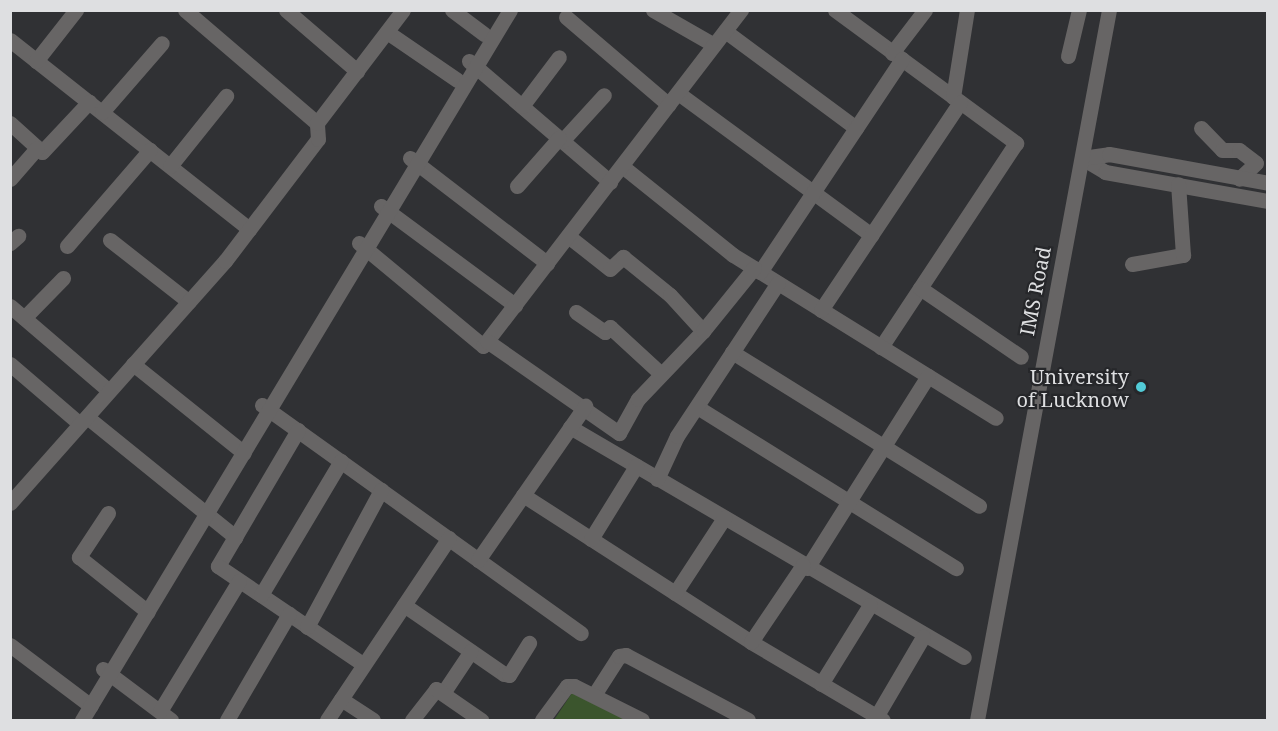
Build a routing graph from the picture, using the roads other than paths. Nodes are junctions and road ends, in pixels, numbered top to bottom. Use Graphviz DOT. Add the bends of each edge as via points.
graph roads {
  1 [pos="76,10"];
  2 [pos="185,10"];
  3 [pos="286,10"];
  4 [pos="403,10"];
  5 [pos="452,10"];
  6 [pos="498,10"];
  7 [pos="510,10"];
  8 [pos="653,10"];
  9 [pos="741,10"];
  10 [pos="925,10"];
  11 [pos="967,10"];
  12 [pos="1079,10"];
  13 [pos="1109,10"];
  14 [pos="843,13"];
  15 [pos="566,17"];
  16 [pos="725,31"];
  17 [pos="387,32"];
  18 [pos="484,34"];
  19 [pos="10,40"];
  20 [pos="162,43"];
  21 [pos="714,45"];
  22 [pos="897,56"];
  23 [pos="1068,56"];
  24 [pos="560,57"];
  25 [pos="36,61"];
  26 [pos="472,63"];
  27 [pos="357,71"];
  28 [pos="457,80"];
  29 [pos="604,95"];
  30 [pos="226,96"];
  31 [pos="673,99"];
  32 [pos="956,99"];
  33 [pos="89,102"];
  34 [pos="522,106"];
  35 [pos="102,112"];
  36 [pos="10,123"];
  37 [pos="317,123"];
  38 [pos="856,128"];
  39 [pos="1201,128"];
  40 [pos="561,140"];
  41 [pos="37,148"];
  42 [pos="150,150"];
  43 [pos="1082,158"];
  44 [pos="414,160"];
  45 [pos="170,166"];
  46 [pos="622,166"];
  47 [pos="10,179"];
  48 [pos="1239,179"];
  49 [pos="610,182"];
  50 [pos="1268,183"];
  51 [pos="1178,184"];
  52 [pos="518,186"];
  53 [pos="812,194"];
  54 [pos="1268,201"];
  55 [pos="385,209"];
  56 [pos="249,229"];
  57 [pos="871,235"];
  58 [pos="568,236"];
  59 [pos="110,240"];
  60 [pos="363,245"];
  61 [pos="67,246"];
  62 [pos="547,263"];
  63 [pos="1132,264"];
  64 [pos="757,270"];
  65 [pos="63,278"];
  66 [pos="778,283"];
  67 [pos="920,288"];
  68 [pos="189,302"];
  69 [pos="515,305"];
  70 [pos="10,306"];
  71 [pos="821,310"];
  72 [pos="576,312"];
  73 [pos="24,318"];
  74 [pos="703,331"];
  75 [pos="487,341"];
  76 [pos="881,347"];
  77 [pos="732,352"];
  78 [pos="1021,357"];
  79 [pos="133,364"];
  80 [pos="12,368"];
  81 [pos="660,373"];
  82 [pos="928,376"];
  83 [pos="109,391"];
  84 [pos="585,406"];
  85 [pos="266,407"];
  86 [pos="697,407"];
  87 [pos="996,418"];
  88 [pos="84,420"];
  89 [pos="570,427"];
  90 [pos="298,430"];
  91 [pos="883,448"];
  92 [pos="240,450"];
  93 [pos="341,461"];
  94 [pos="636,466"];
  95 [pos="657,478"];
  96 [pos="381,490"];
  97 [pos="523,495"];
  98 [pos="849,501"];
  99 [pos="10,503"];
  100 [pos="979,506"];
  101 [pos="202,512"];
  102 [pos="108,513"];
  103 [pos="724,519"];
  104 [pos="235,537"];
  105 [pos="449,538"];
  106 [pos="591,539"];
  107 [pos="478,560"];
  108 [pos="805,566"];
  109 [pos="956,568"];
  110 [pos="239,580"];
  111 [pos="675,593"];
  112 [pos="261,595"];
  113 [pos="404,604"];
  114 [pos="870,605"];
  115 [pos="144,610"];
  116 [pos="289,614"];
  117 [pos="307,627"];
  118 [pos="582,633"];
  119 [pos="923,637"];
  120 [pos="751,642"];
  121 [pos="529,643"];
  122 [pos="10,645"];
  123 [pos="471,651"];
  124 [pos="964,657"];
  125 [pos="363,664"];
  126 [pos="106,672"];
  127 [pos="821,684"];
  128 [pos="443,693"];
  129 [pos="594,695"];
  130 [pos="340,699"];
  131 [pos="87,704"];
  132 [pos="166,716"];
  133 [pos="744,719"];
  134 [pos="879,719"];
  135 [pos="72,720"];
  136 [pos="82,720"];
  137 [pos="227,720"];
  138 [pos="327,720"];
  139 [pos="373,720"];
  140 [pos="412,720"];
  141 [pos="481,720"];
  142 [pos="542,720"];
  143 [pos="642,720"];
  144 [pos="977,720"];
  1 -- 25 [label="street"];
  2 -- 37 [label="street"];
  3 -- 27 [label="street"];
  4 -- 17 [label="street"];
  5 -- 18 [label="street"];
  6 -- 18 [label="street"];
  7 -- 26 [label="street"];
  8 -- 21 [label="street"];
  9 -- 16 [label="street"];
  10 -- 22 [label="street"];
  11 -- 32 [label="street"];
  12 -- 23 [label="street"];
  13 -- 43 [label="street, IMS Road"];
  14 -- 22 [label="street"];
  15 -- 31 [label="street"];
  16 -- 21 [label="street"];
  16 -- 38 [label="street"];
  17 -- 27 [label="street"];
  17 -- 28 [label="street"];
  18 -- 26 [label="street"];
  19 -- 25 [label="street"];
  20 -- 35 [label="street"];
  21 -- 31 [label="street"];
  22 -- 32 [label="street"];
  22 -- 38 [label="street"];
  24 -- 34 [label="street"];
  25 -- 33 [label="street"];
  26 -- 28 [label="street"];
  26 -- 34 [label="street"];
  26 -- 44 [label="street"];
  27 -- 37 [label="street"];
  28 -- 44 [label="street"];
  29 -- 40 [label="street"];
  30 -- 45 [label="street"];
  31 -- 46 [label="street"];
  31 -- 53 [label="street"];
  32 -- 57 [label="street"];
  32 -- 67 [label="street" via="1016,143"];
  33 -- 35 [label="street"];
  33 -- 41 [label="street" via="42,152"];
  34 -- 40 [label="street"];
  35 -- 42 [label="street"];
  36 -- 41 [label="street"];
  37 -- 56 [label="street" via="318,139"];
  38 -- 53 [label="street"];
  39 -- 48 [label="street" via="1222,150 1239,150 1256,163"];
  40 -- 49 [label="street"];
  40 -- 52 [label="street"];
  41 -- 47 [label="street"];
  42 -- 45 [label="street"];
  42 -- 61 [label="street"];
  43 -- 48 [label="street" via="1109,154"];
  43 -- 51 [label="street" via="1105,172"];
  43 -- 144 [label="street, IMS Road"];
  44 -- 55 [label="street"];
  44 -- 62 [label="street"];
  45 -- 56 [label="street"];
  46 -- 49 [label="street"];
  46 -- 64 [label="street"];
  48 -- 50 [label="street"];
  49 -- 58 [label="street"];
  51 -- 54 [label="street"];
  51 -- 63 [label="street" via="1183,255"];
  53 -- 57 [label="street"];
  53 -- 64 [label="street"];
  55 -- 60 [label="street"];
  55 -- 69 [label="street"];
  56 -- 68 [label="street"];
  57 -- 71 [label="street"];
  58 -- 62 [label="street"];
  58 -- 74 [label="street" via="610,269 623,256 670,295"];
  59 -- 68 [label="street"];
  60 -- 75 [label="street" via="483,346"];
  60 -- 85 [label="street"];
  62 -- 69 [label="street"];
  64 -- 66 [label="street"];
  64 -- 74 [label="street"];
  65 -- 73 [label="street"];
  66 -- 71 [label="street"];
  66 -- 77 [label="street"];
  67 -- 76 [label="street"];
  67 -- 78 [label="street"];
  68 -- 79 [label="street"];
  69 -- 75 [label="street"];
  70 -- 73 [label="street"];
  71 -- 76 [label="street"];
  72 -- 81 [label="street" via="605,332 610,327"];
  73 -- 83 [label="street"];
  74 -- 81 [label="street"];
  75 -- 84 [label="street"];
  76 -- 82 [label="street"];
  77 -- 86 [label="street"];
  77 -- 91 [label="street"];
  79 -- 83 [label="street"];
  79 -- 92 [label="street"];
  80 -- 88 [label="street"];
  81 -- 84 [label="street" via="638,399 619,433"];
  82 -- 87 [label="street"];
  82 -- 91 [label="street"];
  83 -- 88 [label="street"];
  84 -- 89 [label="street"];
  85 -- 90 [label="street"];
  85 -- 92 [label="street"];
  86 -- 95 [label="street"];
  86 -- 98 [label="street"];
  88 -- 99 [label="street"];
  88 -- 101 [label="street"];
  89 -- 94 [label="street"];
  89 -- 97 [label="street"];
  90 -- 93 [label="street"];
  90 -- 104 [label="street"];
  91 -- 98 [label="street"];
  91 -- 100 [label="street"];
  92 -- 101 [label="street"];
  93 -- 96 [label="street"];
  93 -- 112 [label="street"];
  94 -- 95 [label="street"];
  94 -- 106 [label="street"];
  95 -- 103 [label="street"];
  96 -- 105 [label="street"];
  96 -- 117 [label="street"];
  97 -- 106 [label="street"];
  97 -- 107 [label="street"];
  98 -- 108 [label="street"];
  98 -- 109 [label="street"];
  101 -- 104 [label="street"];
  101 -- 115 [label="street"];
  102 -- 115 [label="street" via="79,557"];
  103 -- 108 [label="street"];
  103 -- 111 [label="street"];
  104 -- 110 [label="street" via="218,566"];
  105 -- 107 [label="street"];
  105 -- 113 [label="street"];
  106 -- 111 [label="street"];
  107 -- 118 [label="street"];
  108 -- 114 [label="street"];
  108 -- 120 [label="street"];
  110 -- 112 [label="street"];
  110 -- 132 [label="street"];
  111 -- 120 [label="street"];
  112 -- 116 [label="street"];
  113 -- 123 [label="street"];
  113 -- 125 [label="street"];
  114 -- 119 [label="street"];
  114 -- 127 [label="street"];
  115 -- 126 [label="street"];
  116 -- 117 [label="street"];
  116 -- 137 [label="street"];
  117 -- 125 [label="street"];
  119 -- 124 [label="street"];
  119 -- 134 [label="street"];
  120 -- 127 [label="street"];
  121 -- 123 [label="street" via="509,675"];
  122 -- 131 [label="street"];
  123 -- 128 [label="street"];
  125 -- 130 [label="street"];
  126 -- 131 [label="street"];
  126 -- 132 [label="street"];
  127 -- 134 [label="street"];
  128 -- 140 [label="street" via="434,690"];
  128 -- 141 [label="street"];
  129 -- 133 [label="street" via="619,656 626,655"];
  129 -- 142 [label="street" via="567,686"];
  129 -- 143 [label="street"];
  130 -- 138 [label="street"];
  130 -- 139 [label="street"];
  131 -- 135 [label="street"];
  131 -- 136 [label="street"];
}
